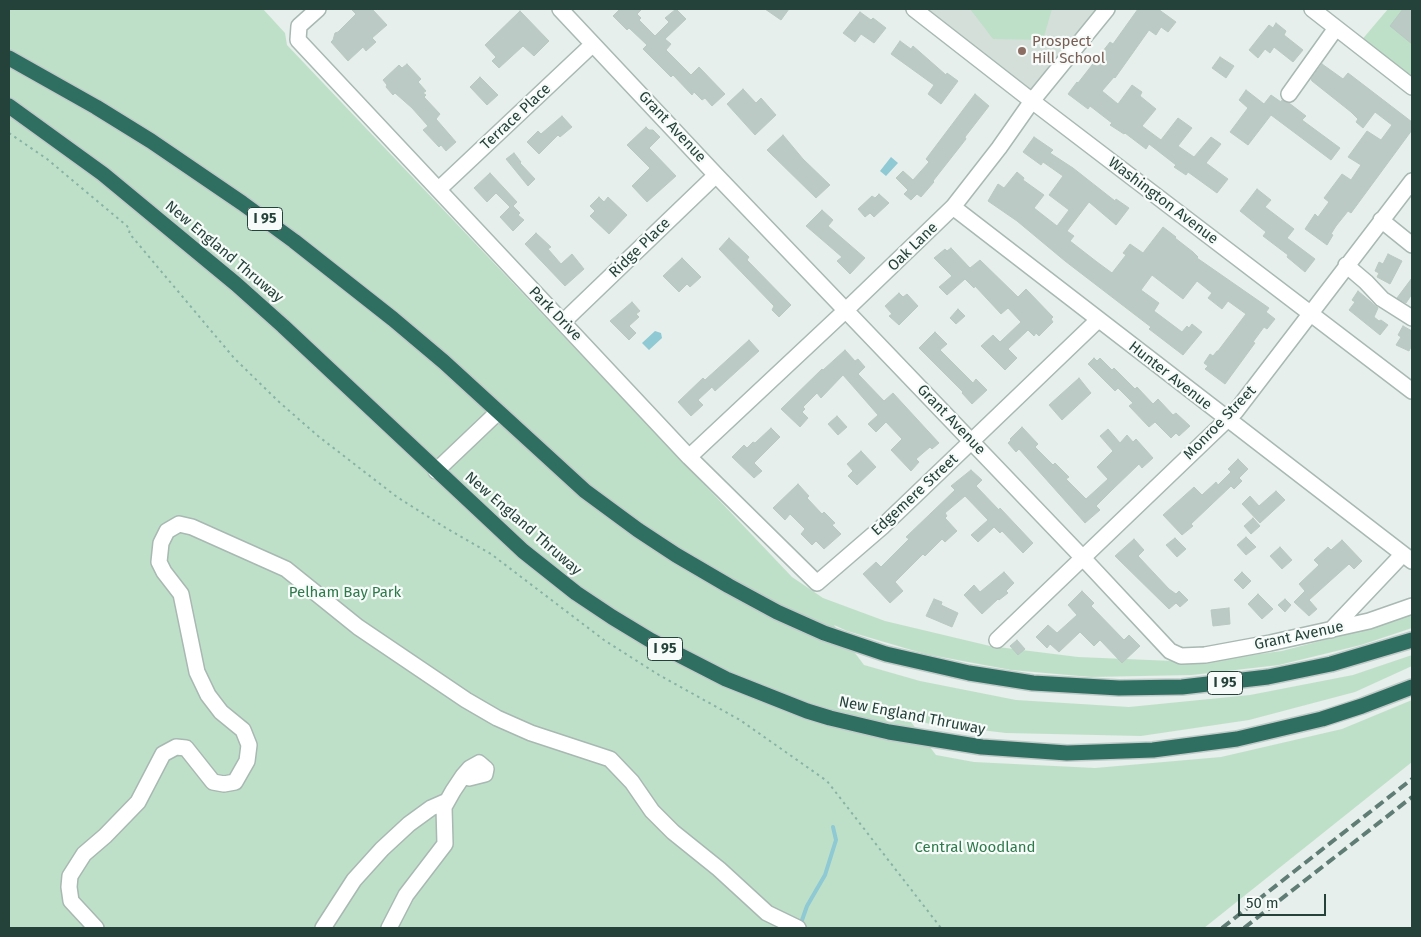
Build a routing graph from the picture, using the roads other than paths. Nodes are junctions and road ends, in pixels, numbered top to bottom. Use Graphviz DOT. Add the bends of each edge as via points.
graph roads {
  1 [pos="318,9"];
  2 [pos="560,9"];
  3 [pos="914,9"];
  4 [pos="1107,9"];
  5 [pos="1319,11"];
  6 [pos="1336,28"];
  7 [pos="593,44"];
  8 [pos="9,58"];
  9 [pos="1412,88"];
  10 [pos="1289,94"];
  11 [pos="1032,101"];
  12 [pos="9,106"];
  13 [pos="716,175"];
  14 [pos="1412,180"];
  15 [pos="439,189"];
  16 [pos="953,208"];
  17 [pos="1381,220"];
  18 [pos="1412,245"];
  19 [pos="1346,265"];
  20 [pos="846,310"];
  21 [pos="1309,313"];
  22 [pos="1412,318"];
  23 [pos="1098,320"];
  24 [pos="563,322"];
  25 [pos="1412,391"];
  26 [pos="498,412"];
  27 [pos="1227,420"];
  28 [pos="972,442"];
  29 [pos="689,457"];
  30 [pos="436,471"];
  31 [pos="1083,558"];
  32 [pos="1408,558"];
  33 [pos="817,584"];
  34 [pos="1412,606"];
  35 [pos="1331,630"];
  36 [pos="997,640"];
  37 [pos="1412,640"];
  38 [pos="1412,687"];
  39 [pos="463,776"];
  40 [pos="448,800"];
  41 [pos="96,928"];
  42 [pos="323,928"];
  43 [pos="389,928"];
  44 [pos="798,928"];
  1 -- 15 [label="street, Park Drive" via="299,26 298,40"];
  2 -- 7 [label="street, Grant Avenue"];
  3 -- 11 [label="street, Washington Avenue"];
  4 -- 11 [label="street, Oak Lane"];
  5 -- 6 [label="street"];
  6 -- 9 [label="street"];
  6 -- 10 [label="street"];
  7 -- 13 [label="street, Grant Avenue"];
  7 -- 15 [label="street, Terrace Place"];
  8 -- 26 [label="highway, I 95" via="120,122 242,203 394,319"];
  11 -- 16 [label="street, Oak Lane"];
  11 -- 21 [label="street, Washington Avenue"];
  12 -- 30 [label="highway, New England Thruway / I 95" via="103,174 223,273"];
  13 -- 20 [label="street, Grant Avenue"];
  13 -- 24 [label="street, Ridge Place"];
  14 -- 17 [label="street, Monroe Street"];
  15 -- 24 [label="street, Park Drive"];
  16 -- 20 [label="street, Oak Lane"];
  16 -- 23 [label="street, Hunter Avenue"];
  17 -- 18 [label="street"];
  17 -- 19 [label="street, Monroe Street"];
  19 -- 21 [label="street, Monroe Street"];
  19 -- 22 [label="street" via="1382,300"];
  20 -- 28 [label="street, Grant Avenue"];
  20 -- 29 [label="street, Oak Lane"];
  21 -- 25 [label="street, Washington Avenue"];
  21 -- 27 [label="street, Monroe Street"];
  23 -- 27 [label="street, Hunter Avenue"];
  23 -- 28 [label="street, Edgemere Street"];
  24 -- 29 [label="street, Park Drive"];
  26 -- 30 [label="street"];
  26 -- 37 [label="highway, I 95" via="585,491 692,565 777,612 824,633 927,665 1047,684 1175,687 1288,673 1352,659"];
  27 -- 31 [label="street, Monroe Street"];
  27 -- 32 [label="street, Hunter Avenue"];
  28 -- 31 [label="street, Grant Avenue"];
  28 -- 33 [label="street, Edgemere Street" via="882,528"];
  29 -- 33 [label="street, Park Drive"];
  30 -- 38 [label="highway, New England Thruway / I 95" via="523,551 576,593 650,640 767,696 830,718 889,732 1024,751 1089,753 1153,750 1238,739 1288,728"];
  31 -- 35 [label="street, Grant Avenue" via="1170,651 1182,656 1205,655"];
  31 -- 36 [label="street, Monroe Street"];
  32 -- 35 [label="street"];
  34 -- 35 [label="street, Grant Avenue"];
  39 -- 40 [label="street"];
  40 -- 42 [label="street" via="409,824 382,850 354,880"];
  40 -- 43 [label="street" via="444,807 444,844 406,895"];
  41 -- 44 [label="street" via="71,901 70,876 84,854 138,802 163,754 176,747 186,748 213,782 224,784 235,782 247,761 249,745 243,730 221,712 197,672 181,594 159,562 164,537 179,524 286,569 358,627 497,718 530,734 610,759 672,832 767,913"];
}
